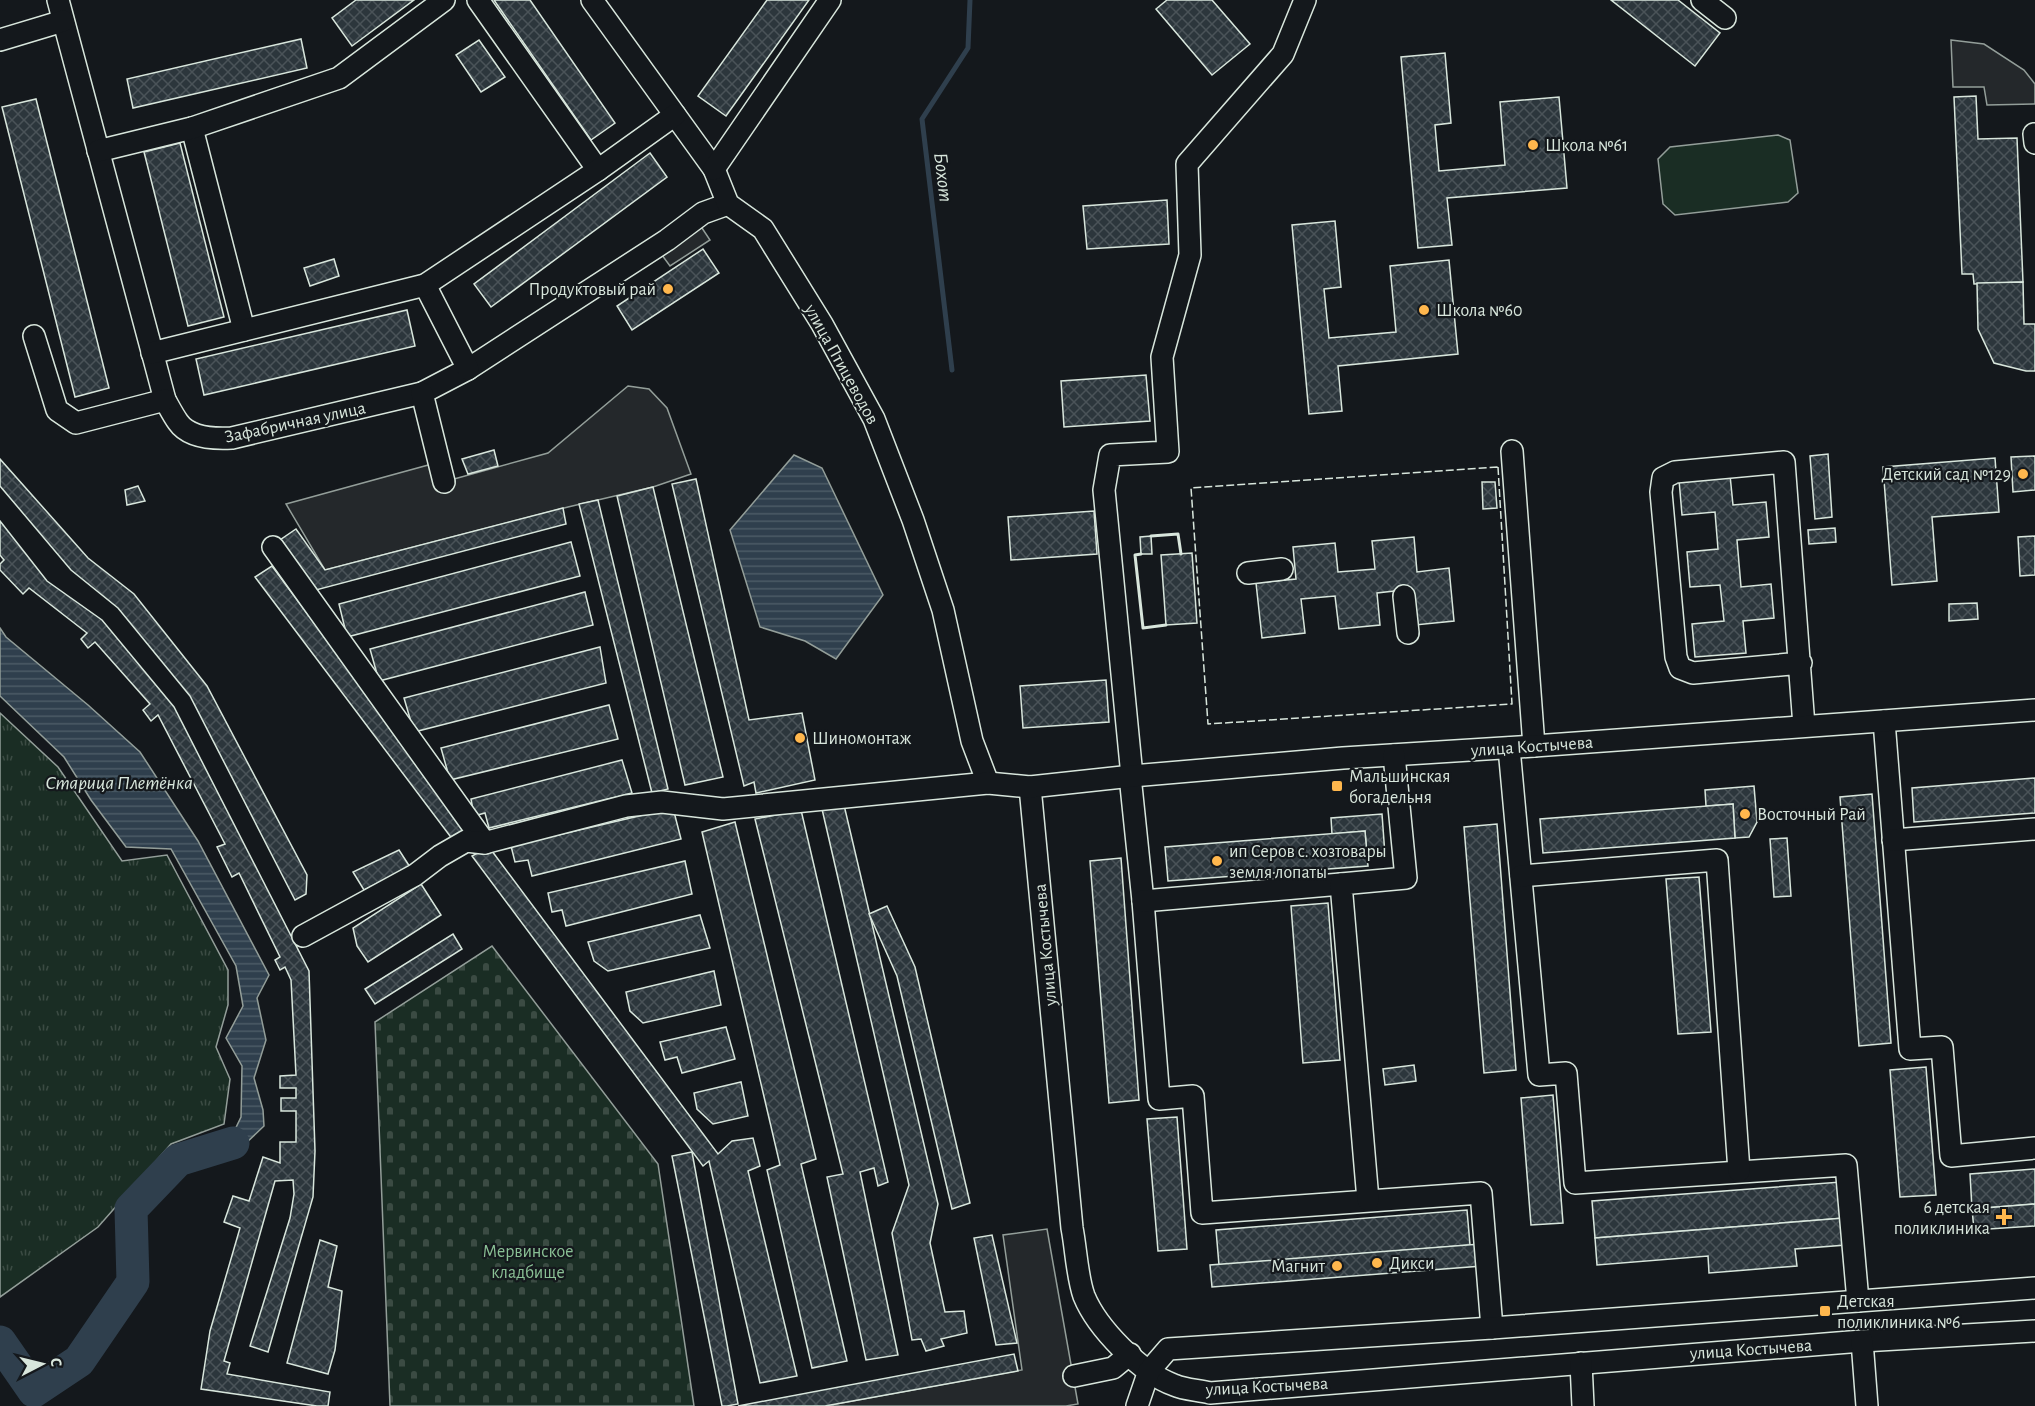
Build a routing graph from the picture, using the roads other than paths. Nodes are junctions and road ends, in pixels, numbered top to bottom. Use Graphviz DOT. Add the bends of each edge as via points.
graph roads {
  1 [pos="58,0"];
  2 [pos="444,0"];
  3 [pos="478,0"];
  4 [pos="592,0"];
  5 [pos="830,0"];
  6 [pos="1305,0"];
  7 [pos="1702,0"];
  8 [pos="1725,18"];
  9 [pos="63,21"];
  10 [pos="0,40"];
  11 [pos="675,115"];
  12 [pos="192,128"];
  13 [pos="2034,134"];
  14 [pos="2035,143"];
  15 [pos="98,151"];
  16 [pos="714,169"];
  17 [pos="598,170"];
  18 [pos="728,204"];
  19 [pos="425,285"];
  20 [pos="244,330"];
  21 [pos="34,336"];
  22 [pos="152,353"];
  23 [pos="468,369"];
  24 [pos="422,393"];
  25 [pos="165,400"];
  26 [pos="1512,452"];
  27 [pos="444,482"];
  28 [pos="273,547"];
  29 [pos="1282,569"];
  30 [pos="1248,573"];
  31 [pos="1404,596"];
  32 [pos="1408,633"];
  33 [pos="1801,663"];
  34 [pos="2035,710"];
  35 [pos="1884,721"];
  36 [pos="1804,726"];
  37 [pos="1534,746"];
  38 [pos="1509,748"];
  39 [pos="1394,755"];
  40 [pos="1131,776"];
  41 [pos="988,783"];
  42 [pos="1030,787"];
  43 [pos="2035,828"];
  44 [pos="1893,840"];
  45 [pos="485,843"];
  46 [pos="1521,876"];
  47 [pos="1341,884"];
  48 [pos="1143,901"];
  49 [pos="303,936"];
  50 [pos="2035,1148"];
  51 [pos="1739,1171"];
  52 [pos="1368,1200"];
  53 [pos="2035,1288"];
  54 [pos="1858,1301"];
  55 [pos="1492,1328"];
  56 [pos="2035,1331"];
  57 [pos="1862,1341"];
  58 [pos="1130,1354"];
  59 [pos="1581,1363"];
  60 [pos="1149,1371"];
  61 [pos="1074,1376"];
  62 [pos="1137,1406"];
  63 [pos="1583,1406"];
  64 [pos="1867,1406"];
  1 -- 9 [label="street, Зафабричная улица"];
  2 -- 12 [label="street" via="339,78"];
  3 -- 17 [label="street"];
  4 -- 11 [label="street"];
  5 -- 16 [label="street"];
  6 -- 40 [label="street" via="1282,54 1187,164 1190,255 1162,357 1168,452 1110,455 1104,490"];
  7 -- 8 [label="street"];
  9 -- 10 [label="street"];
  9 -- 15 [label="street, Зафабричная улица"];
  11 -- 16 [label="street"];
  11 -- 17 [label="street"];
  12 -- 15 [label="street"];
  12 -- 20 [label="street"];
  13 -- 14 [label="street"];
  15 -- 22 [label="street, Зафабричная улица"];
  16 -- 18 [label="street"];
  17 -- 19 [label="street"];
  18 -- 23 [label="street, Зафабричная улица" via="703,213"];
  18 -- 41 [label="street, улица Птицеводов" via="763,229 822,324 874,419 943,610 972,741"];
  19 -- 20 [label="street"];
  19 -- 23 [label="street"];
  20 -- 22 [label="street"];
  21 -- 25 [label="street" via="57,410 76,423"];
  22 -- 25 [label="street, Зафабричная улица"];
  23 -- 24 [label="street, Зафабричная улица"];
  24 -- 25 [label="street, Зафабричная улица" via="232,438 212,439 178,424"];
  24 -- 27 [label="street"];
  26 -- 37 [label="street"];
  28 -- 45 [label="street"];
  29 -- 30 [label="street"];
  31 -- 32 [label="street"];
  33 -- 33 [label="street" via="1694,673 1680,668 1661,492 1664,478 1675,472 1784,462"];
  33 -- 36 [label="street"];
  34 -- 35 [label="street, улица Костычева"];
  35 -- 36 [label="street, улица Костычева"];
  35 -- 44 [label="street"];
  36 -- 37 [label="street, улица Костычева"];
  37 -- 38 [label="street, улица Костычева"];
  38 -- 39 [label="street, улица Костычева"];
  38 -- 46 [label="street"];
  39 -- 40 [label="street, улица Костычева"];
  39 -- 47 [label="street" via="1406,879"];
  40 -- 42 [label="street, улица Костычева"];
  40 -- 48 [label="street"];
  41 -- 42 [label="street, улица Костычева"];
  41 -- 45 [label="street, улица Костычева" via="723,809 662,802 626,806"];
  42 -- 58 [label="street, улица Костычева" via="1072,1228 1083,1294 1095,1318"];
  43 -- 44 [label="street"];
  44 -- 50 [label="street" via="1910,1049 1942,1047 1951,1156"];
  45 -- 49 [label="street, улица Костычева" via="466,841 415,875"];
  46 -- 51 [label="street" via="1539,1075 1566,1073 1575,1183"];
  46 -- 51 [label="street" via="1717,860"];
  47 -- 48 [label="street"];
  47 -- 52 [label="street"];
  48 -- 52 [label="street" via="1159,1099 1193,1096 1202,1213"];
  51 -- 54 [label="street" via="1846,1165"];
  52 -- 55 [label="street" via="1481,1193"];
  53 -- 54 [label="street"];
  54 -- 55 [label="street"];
  55 -- 60 [label="street" via="1168,1349"];
  56 -- 57 [label="street, улица Костычева"];
  57 -- 59 [label="street, улица Костычева"];
  57 -- 64 [label="street"];
  58 -- 60 [label="street, улица Костычева"];
  58 -- 61 [label="street" via="1113,1368"];
  59 -- 60 [label="street, улица Костычева" via="1210,1393 1174,1385"];
  59 -- 63 [label="street"];
  60 -- 62 [label="street"];
}
